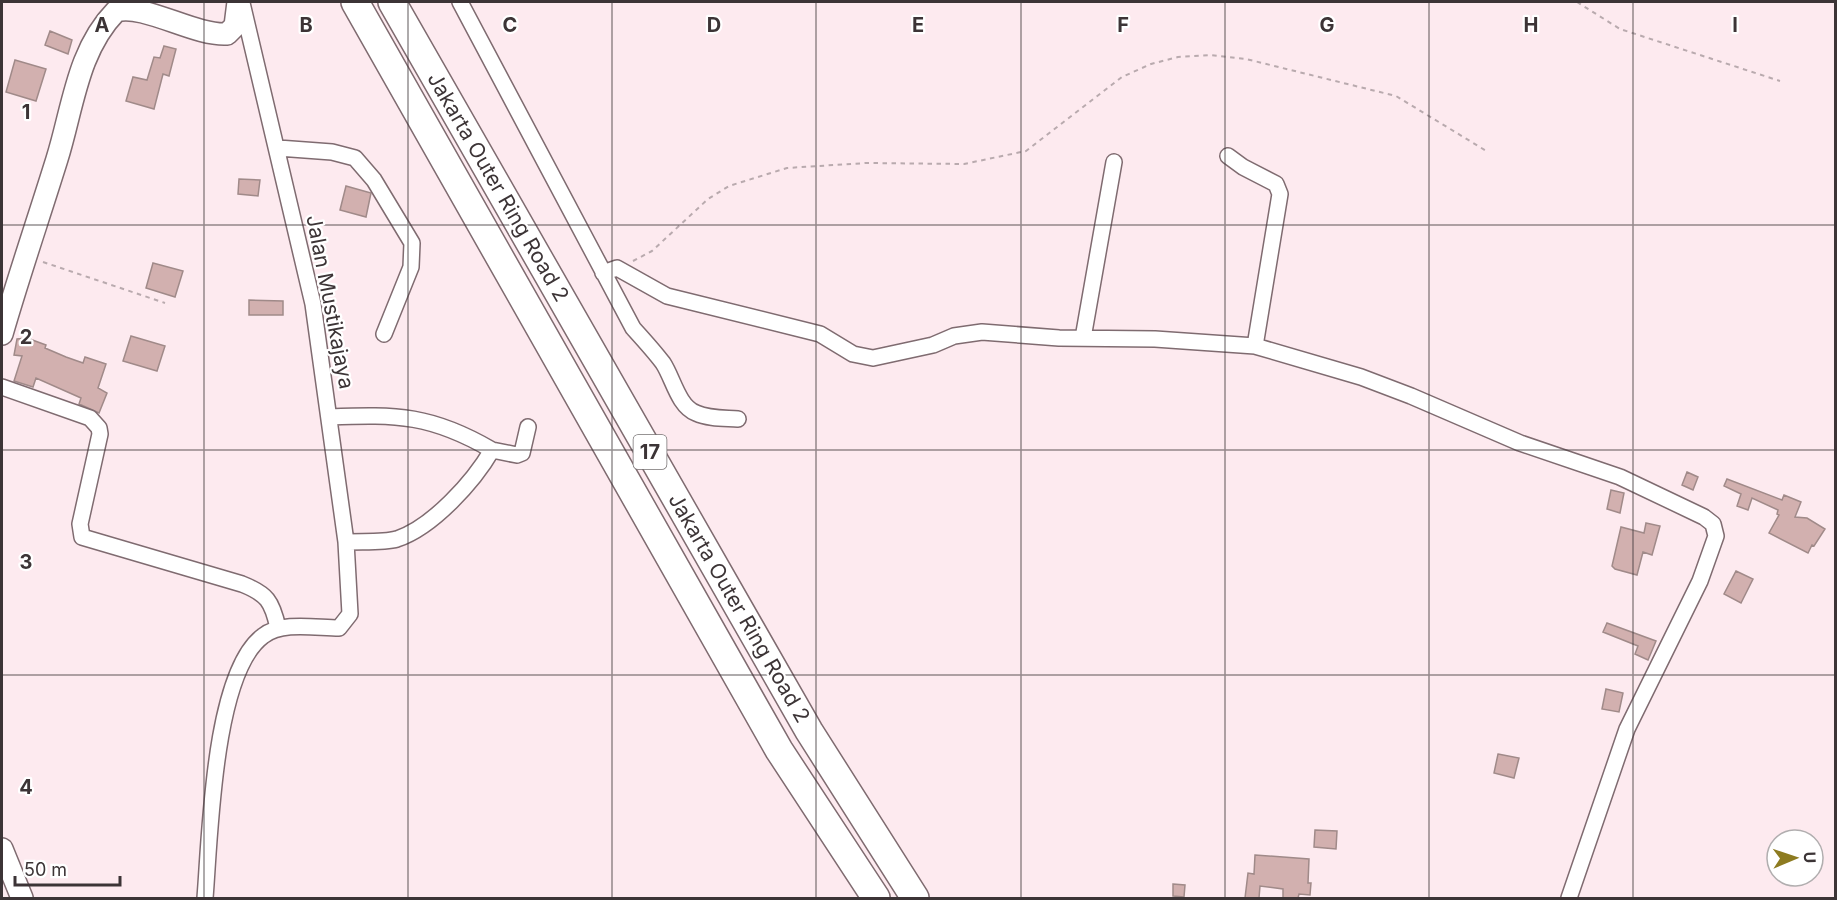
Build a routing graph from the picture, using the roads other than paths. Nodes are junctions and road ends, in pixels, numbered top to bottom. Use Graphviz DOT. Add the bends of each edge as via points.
graph roads {
  1 [pos="239,2"];
  2 [pos="355,2"];
  3 [pos="392,2"];
  4 [pos="460,2"];
  5 [pos="278,148"];
  6 [pos="1228,156"];
  7 [pos="1114,162"];
  8 [pos="610,270"];
  9 [pos="2,334"];
  10 [pos="384,334"];
  11 [pos="1083,338"];
  12 [pos="1255,346"];
  13 [pos="2,387"];
  14 [pos="330,417"];
  15 [pos="738,419"];
  16 [pos="528,427"];
  17 [pos="492,450"];
  18 [pos="346,542"];
  19 [pos="278,628"];
  20 [pos="2,849"];
  21 [pos="22,898"];
  22 [pos="205,898"];
  23 [pos="876,898"];
  24 [pos="915,898"];
  25 [pos="1569,898"];
  1 -- 5 [label="street, Jalan Mustikajaya"];
  1 -- 9 [label="street" via="235,26 227,34 131,10 116,11 111,17 88,52 77,80 69,120"];
  2 -- 23 [label="highway, Jakarta Outer Ring Road 2 / 17" via="779,750"];
  3 -- 24 [label="highway, Jakarta Outer Ring Road 2 / 17" via="809,731"];
  4 -- 8 [label="street"];
  5 -- 10 [label="street" via="332,152 354,158 374,180 412,243 411,267"];
  5 -- 14 [label="street, Jalan Mustikajaya" via="313,304"];
  6 -- 12 [label="street" via="1276,184 1280,194"];
  7 -- 11 [label="street"];
  8 -- 11 [label="street" via="667,297 820,334 853,354 873,358 897,355 968,333"];
  8 -- 15 [label="street" via="633,328 664,364 684,402 697,414"];
  11 -- 12 [label="street"];
  12 -- 25 [label="street" via="1361,377 1520,443 1620,477 1713,524 1716,536 1700,581 1627,729"];
  13 -- 19 [label="street" via="90,418 99,428 80,524 82,537 260,591 270,602"];
  14 -- 17 [label="street" via="389,415 430,421 464,433"];
  14 -- 18 [label="street, Jalan Mustikajaya"];
  16 -- 17 [label="street" via="522,453"];
  17 -- 18 [label="street" via="480,471 432,519 395,540"];
  18 -- 19 [label="street, Jalan Mustikajaya" via="350,614 339,628"];
  19 -- 22 [label="street" via="254,644 237,669 217,759"];
  20 -- 21 [label="street"];
}
